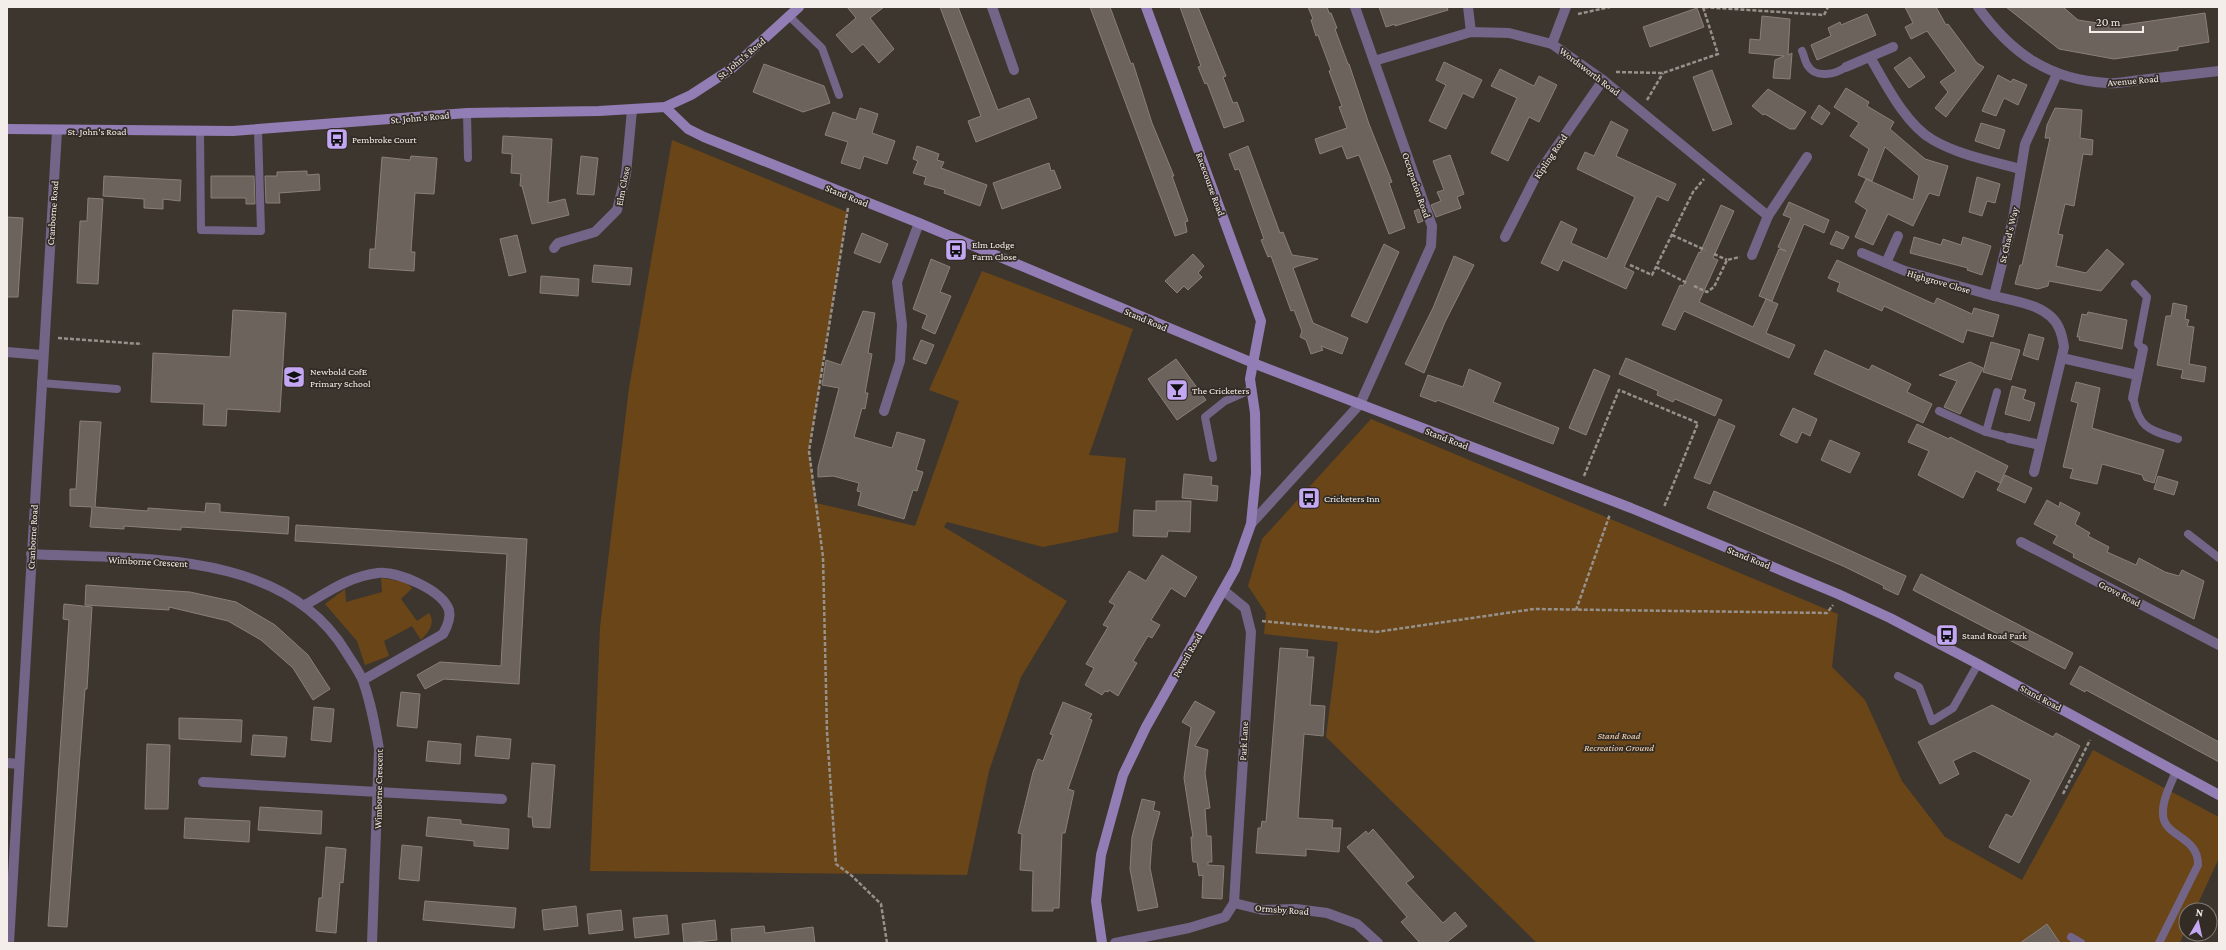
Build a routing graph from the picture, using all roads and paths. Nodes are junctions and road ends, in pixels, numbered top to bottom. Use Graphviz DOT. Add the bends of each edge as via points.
graph roads {
  1 [pos="799,7"];
  2 [pos="992,7"];
  3 [pos="1146,7"];
  4 [pos="1355,7"];
  5 [pos="1468,7"];
  6 [pos="1610,7"];
  7 [pos="1703,7"];
  8 [pos="1828,7"];
  9 [pos="1978,7"];
  10 [pos="1565,11"];
  11 [pos="789,16"];
  12 [pos="1471,32"];
  13 [pos="1552,44"];
  14 [pos="1892,48"];
  15 [pos="1802,51"];
  16 [pos="1870,57"];
  17 [pos="1374,61"];
  18 [pos="1846,67"];
  19 [pos="1014,70"];
  20 [pos="2219,71"];
  21 [pos="1664,73"];
  22 [pos="2057,74"];
  23 [pos="1603,80"];
  24 [pos="839,95"];
  25 [pos="665,107"];
  26 [pos="632,110"];
  27 [pos="1641,111"];
  28 [pos="467,113"];
  29 [pos="7,128"];
  30 [pos="57,130"];
  31 [pos="258,130"];
  32 [pos="200,131"];
  33 [pos="1807,157"];
  34 [pos="468,158"];
  35 [pos="1711,169"];
  36 [pos="2020,169"];
  37 [pos="851,196"];
  38 [pos="1768,216"];
  39 [pos="919,223"];
  40 [pos="1672,235"];
  41 [pos="1898,236"];
  42 [pos="1505,237"];
  43 [pos="554,248"];
  44 [pos="1705,250"];
  45 [pos="1862,253"];
  46 [pos="1714,254"];
  47 [pos="1752,255"];
  48 [pos="1727,260"];
  49 [pos="1886,263"];
  50 [pos="1630,266"];
  51 [pos="1656,267"];
  52 [pos="1686,283"];
  53 [pos="2135,284"];
  54 [pos="1694,286"];
  55 [pos="1994,296"];
  56 [pos="44,337"];
  57 [pos="142,344"];
  58 [pos="2143,349"];
  59 [pos="7,352"];
  60 [pos="42,355"];
  61 [pos="2062,358"];
  62 [pos="1253,364"];
  63 [pos="2138,375"];
  64 [pos="41,383"];
  65 [pos="117,389"];
  66 [pos="1252,389"];
  67 [pos="1997,392"];
  68 [pos="2133,398"];
  69 [pos="1360,404"];
  70 [pos="884,411"];
  71 [pos="1938,411"];
  72 [pos="1986,432"];
  73 [pos="2009,438"];
  74 [pos="2178,439"];
  75 [pos="2040,445"];
  76 [pos="1213,458"];
  77 [pos="2034,472"];
  78 [pos="1579,489"];
  79 [pos="1614,502"];
  80 [pos="1658,520"];
  81 [pos="1251,524"];
  82 [pos="2188,534"];
  83 [pos="2021,542"];
  84 [pos="31,554"];
  85 [pos="2219,558"];
  86 [pos="1224,591"];
  87 [pos="1838,594"];
  88 [pos="305,605"];
  89 [pos="1576,610"];
  90 [pos="1248,622"];
  91 [pos="2219,645"];
  92 [pos="1978,664"];
  93 [pos="1898,676"];
  94 [pos="363,680"];
  95 [pos="2097,727"];
  96 [pos="7,763"];
  97 [pos="19,764"];
  98 [pos="2176,771"];
  99 [pos="203,782"];
  100 [pos="379,790"];
  101 [pos="2063,794"];
  102 [pos="2219,795"];
  103 [pos="502,799"];
  104 [pos="1234,903"];
  105 [pos="2071,937"];
  106 [pos="9,943"];
  107 [pos="372,943"];
  108 [pos="888,943"];
  109 [pos="1102,943"];
  110 [pos="1115,943"];
  111 [pos="1378,943"];
  112 [pos="2081,943"];
  113 [pos="2158,943"];
  1 -- 11 [label="street, St. John's Road"];
  2 -- 19 [label="street"];
  3 -- 62 [label="street, Racecourse Road" via="1261,321"];
  4 -- 17 [label="street, Occupation Road"];
  5 -- 12 [label="street"];
  6 -- 10 [label="path" via="1587,13"];
  7 -- 8 [label="path" via="1824,15"];
  7 -- 21 [label="path" via="1718,54"];
  9 -- 22 [label="street, Avenue Road" via="1998,33 2026,57"];
  10 -- 13 [label="street"];
  11 -- 24 [label="lane" via="822,48"];
  11 -- 25 [label="street, St. John's Road" via="731,69 692,96"];
  12 -- 13 [label="street, Wordsworth Road" via="1509,33"];
  12 -- 17 [label="street, Wordsworth Road"];
  13 -- 23 [label="street, Wordsworth Road"];
  14 -- 16 [label="street"];
  15 -- 18 [label="lane" via="1808,67 1816,72 1826,75 1840,72"];
  16 -- 18 [label="street"];
  16 -- 36 [label="street" via="1901,107 1917,127 1932,140 1959,152"];
  17 -- 69 [label="street, Occupation Road" via="1432,226 1431,246"];
  20 -- 22 [label="street, Avenue Road" via="2108,84"];
  21 -- 23 [label="path" via="1614,72"];
  21 -- 27 [label="path"];
  22 -- 36 [label="street, St Chad's Way" via="2032,126"];
  23 -- 27 [label="street, Wordsworth Road"];
  23 -- 42 [label="street, Kipling Road" via="1535,178"];
  25 -- 26 [label="street, St. John's Road"];
  25 -- 37 [label="street, Stand Road" via="688,129"];
  26 -- 28 [label="street, St. John's Road"];
  26 -- 43 [label="street, Elm Close" via="626,174 617,210 595,232 558,243"];
  27 -- 35 [label="street, Wordsworth Road"];
  28 -- 31 [label="street, St. John's Road"];
  28 -- 34 [label="lane"];
  29 -- 30 [label="street, St. John's Road"];
  30 -- 32 [label="street, St. John's Road"];
  30 -- 56 [label="street, Cranborne Road"];
  31 -- 32 [label="street, St. John's Road"];
  31 -- 32 [label="lane" via="260,230 201,230"];
  33 -- 38 [label="street"];
  35 -- 38 [label="street, Wordsworth Road"];
  35 -- 40 [label="path" via="1693,192"];
  36 -- 55 [label="street, St Chad's Way" via="2013,219"];
  37 -- 39 [label="street, Stand Road"];
  37 -- 108 [label="path" via="809,451 823,557 827,732 836,864 880,904"];
  38 -- 47 [label="street"];
  39 -- 62 [label="street, Stand Road"];
  39 -- 70 [label="street" via="897,282 902,325 900,360"];
  40 -- 44 [label="path"];
  40 -- 51 [label="path"];
  41 -- 49 [label="street"];
  45 -- 49 [label="street, Highgrove Close"];
  46 -- 48 [label="path"];
  47 -- 48 [label="path"];
  48 -- 54 [label="path" via="1714,287 1706,292"];
  49 -- 55 [label="street, Highgrove Close" via="1906,272"];
  50 -- 51 [label="path" via="1652,275"];
  51 -- 52 [label="path"];
  53 -- 58 [label="lane" via="2147,297 2138,344"];
  55 -- 61 [label="street" via="2046,312 2059,327 2064,347"];
  56 -- 57 [label="path"];
  56 -- 60 [label="street, Cranborne Road"];
  58 -- 63 [label="street"];
  59 -- 60 [label="street"];
  60 -- 64 [label="street, Cranborne Road"];
  61 -- 63 [label="street"];
  61 -- 75 [label="street"];
  62 -- 66 [label="street, Peveril Road" via="1250,379"];
  62 -- 69 [label="street, Stand Road"];
  63 -- 68 [label="street"];
  64 -- 65 [label="lane"];
  64 -- 84 [label="street, Cranborne Road"];
  66 -- 76 [label="lane" via="1225,401 1205,417"];
  66 -- 81 [label="street, Peveril Road" via="1256,473"];
  67 -- 72 [label="lane"];
  68 -- 74 [label="lane" via="2141,422 2151,430"];
  69 -- 78 [label="street, Stand Road"];
  69 -- 81 [label="street, Occupation Road"];
  71 -- 72 [label="lane"];
  72 -- 73 [label="lane"];
  73 -- 75 [label="street"];
  75 -- 77 [label="street"];
  78 -- 79 [label="street, Stand Road"];
  78 -- 80 [label="path" via="1619,390 1698,423"];
  79 -- 80 [label="street, Stand Road"];
  79 -- 89 [label="path"];
  80 -- 87 [label="street, Stand Road"];
  81 -- 86 [label="street, Peveril Road"];
  82 -- 85 [label="lane"];
  83 -- 91 [label="street, Grove Road"];
  84 -- 88 [label="street, Wimborne Crescent" via="192,563 269,584"];
  84 -- 97 [label="street, Cranborne Road"];
  86 -- 90 [label="street, Park Lane" via="1245,608"];
  86 -- 109 [label="street, Peveril Road" via="1146,727 1123,775 1101,855 1096,901"];
  87 -- 89 [label="path" via="1827,613"];
  87 -- 92 [label="street, Stand Road"];
  88 -- 94 [label="street, Wimborne Crescent" via="327,625"];
  88 -- 94 [label="street" via="353,578 378,573 397,574 439,597 449,610 448,624 443,634"];
  89 -- 90 [label="path" via="1534,609 1376,632 1266,621"];
  90 -- 104 [label="street, Park Lane" via="1251,632"];
  92 -- 93 [label="lane" via="1953,708 1932,721 1919,687"];
  92 -- 95 [label="street, Stand Road"];
  94 -- 100 [label="street, Wimborne Crescent" via="380,749"];
  95 -- 98 [label="street, Stand Road"];
  95 -- 101 [label="path"];
  96 -- 97 [label="street"];
  97 -- 106 [label="street, Cranborne Road"];
  98 -- 102 [label="street, Stand Road"];
  98 -- 113 [label="lane" via="2162,814 2166,825 2195,848 2199,854 2198,865"];
  99 -- 100 [label="street"];
  100 -- 103 [label="street"];
  100 -- 107 [label="street, Wimborne Crescent"];
  104 -- 110 [label="street" via="1224,917 1189,928"];
  104 -- 111 [label="street, Ormsby Road" via="1263,910 1296,909 1327,913 1357,924"];
  105 -- 112 [label="lane"];
}
